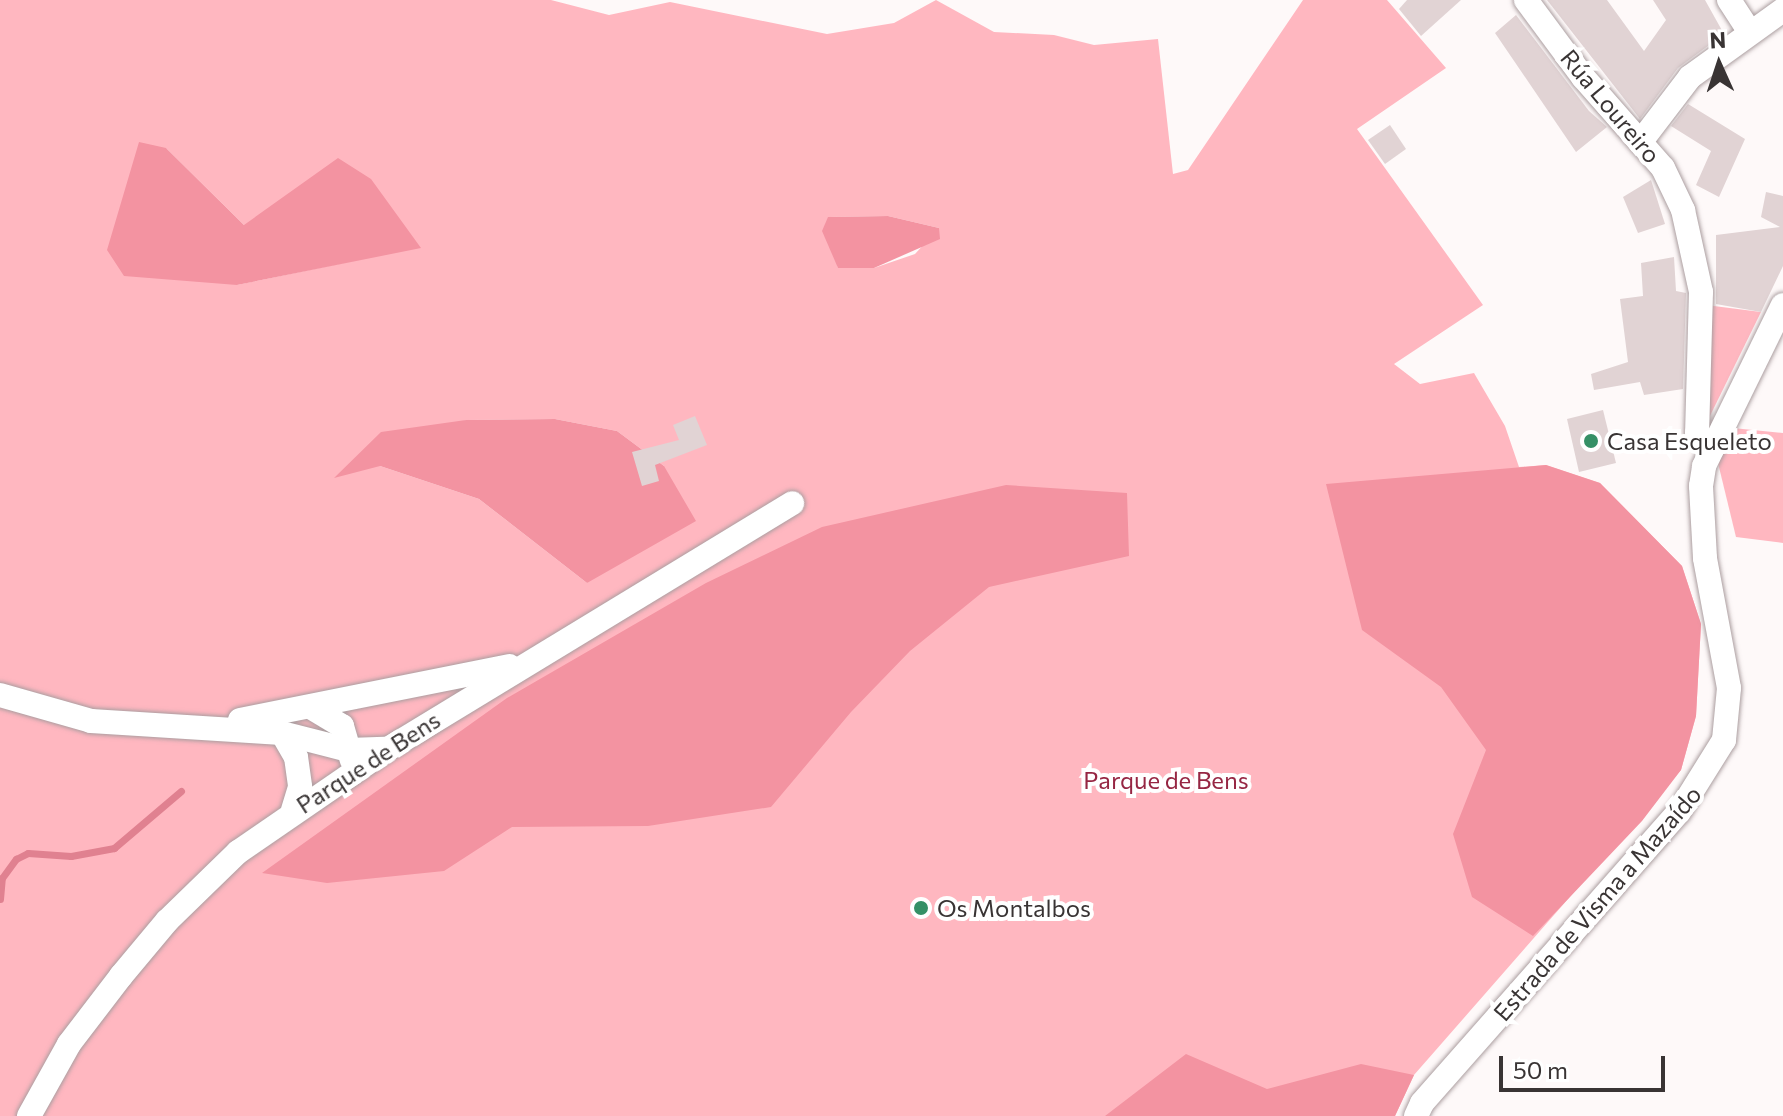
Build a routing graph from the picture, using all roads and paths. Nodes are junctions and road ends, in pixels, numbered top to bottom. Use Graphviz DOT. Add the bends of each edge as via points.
graph roads {
  1 [pos="1526,0"];
  2 [pos="1729,0"];
  3 [pos="1783,10"];
  4 [pos="1749,31"];
  5 [pos="1642,140"];
  6 [pos="1783,305"];
  7 [pos="1712,449"];
  8 [pos="792,503"];
  9 [pos="526,663"];
  10 [pos="0,695"];
  11 [pos="312,708"];
  12 [pos="210,726"];
  13 [pos="282,733"];
  14 [pos="352,760"];
  15 [pos="293,810"];
  16 [pos="29,1116"];
  17 [pos="1416,1116"];
  1 -- 5 [label="street, Rúa Loureiro" via="1583,77"];
  2 -- 4 [label="street"];
  3 -- 4 [label="street"];
  4 -- 5 [label="street" via="1690,77"];
  5 -- 7 [label="street, Rúa Loureiro" via="1663,168 1694,249 1702,332 1697,433"];
  6 -- 7 [label="street, Estrada de Visma a Mazaído"];
  7 -- 17 [label="street, Estrada de Visma a Mazaído" via="1701,486 1702,523 1729,688 1724,740 1679,812"];
  8 -- 9 [label="street, Parque de Bens"];
  9 -- 11 [label="street"];
  9 -- 14 [label="street, Parque de Bens" via="388,749"];
  10 -- 12 [label="street" via="91,721"];
  11 -- 12 [label="street"];
  11 -- 14 [label="street" via="342,726"];
  12 -- 13 [label="street"];
  13 -- 14 [label="street"];
  13 -- 15 [label="street" via="296,757 300,787"];
  14 -- 15 [label="street, Parque de Bens"];
  15 -- 16 [label="street, Parque de Bens" via="238,852 167,921 69,1044"];
}
